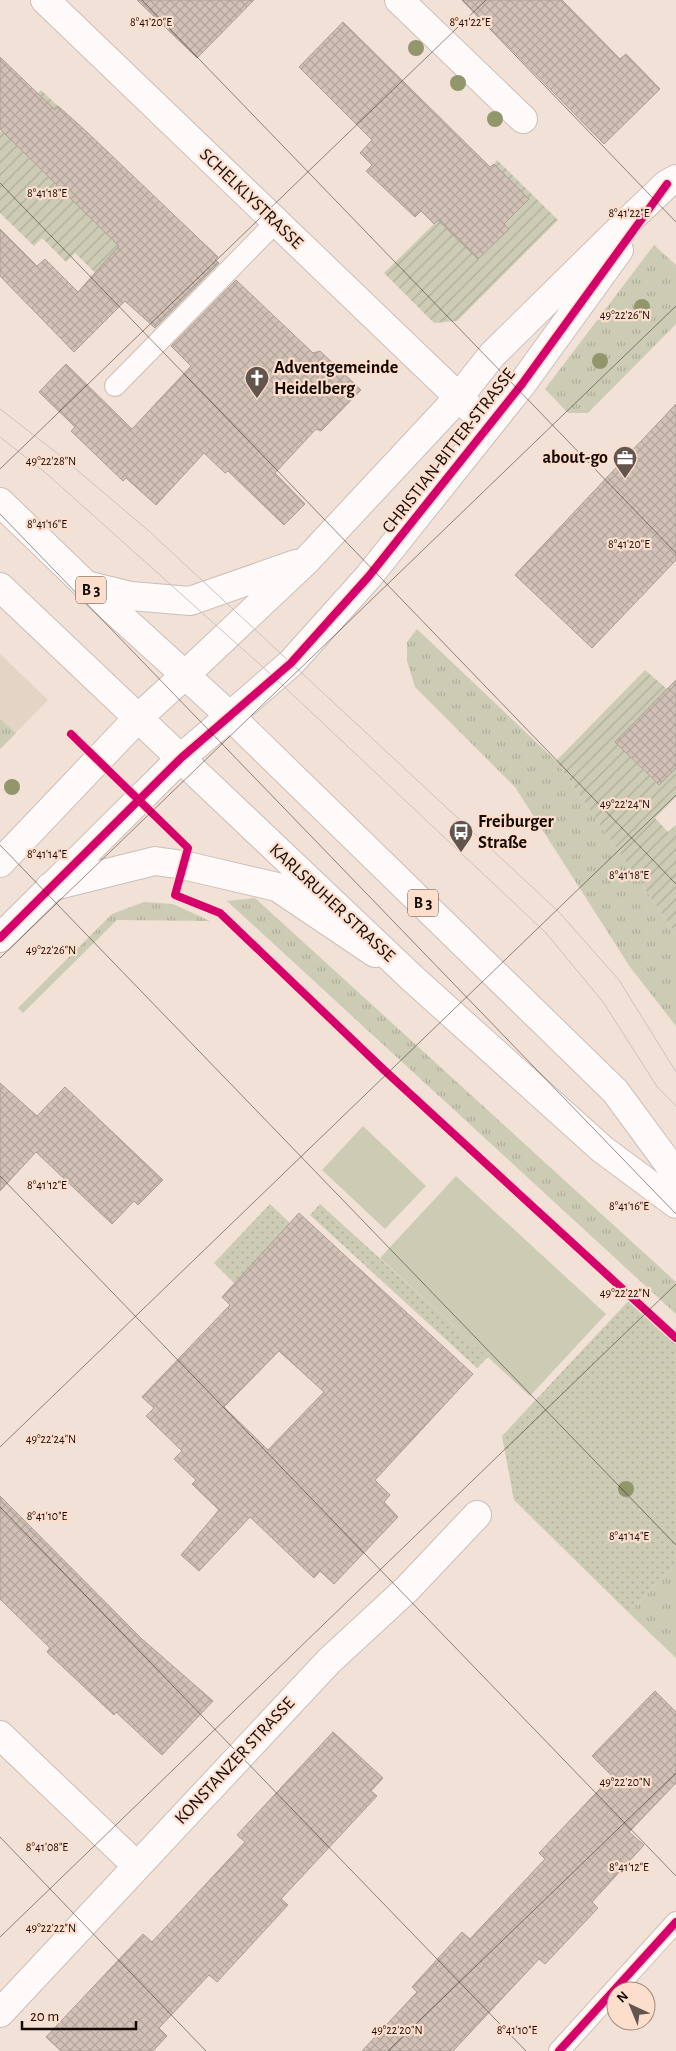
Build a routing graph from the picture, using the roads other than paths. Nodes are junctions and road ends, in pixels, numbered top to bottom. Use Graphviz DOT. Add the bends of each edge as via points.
graph roads {
  1 [pos="45,0"];
  2 [pos="399,0"];
  3 [pos="523,119"];
  4 [pos="672,182"];
  5 [pos="275,223"];
  6 [pos="115,386"];
  7 [pos="458,398"];
  8 [pos="489,423"];
  9 [pos="0,502"];
  10 [pos="306,560"];
  11 [pos="86,585"];
  12 [pos="0,587"];
  13 [pos="186,675"];
  14 [pos="230,716"];
  15 [pos="137,719"];
  16 [pos="181,758"];
  17 [pos="0,863"];
  18 [pos="50,887"];
  19 [pos="0,938"];
  20 [pos="412,978"];
  21 [pos="676,1174"];
  22 [pos="676,1204"];
  23 [pos="477,1515"];
  24 [pos="0,1736"];
  25 [pos="137,1866"];
  26 [pos="676,1922"];
  27 [pos="0,2013"];
  28 [pos="559,2051"];
  1 -- 5 [label="street, SCHELKLYSTRASSE"];
  2 -- 3 [label="street"];
  4 -- 7 [label="street, CHRISTIAN-BITTER-STRASSE" via="492,355"];
  4 -- 8 [label="street, CHRISTIAN-BITTER-STRASSE" via="522,384"];
  5 -- 6 [label="lane"];
  5 -- 7 [label="street, SCHELKLYSTRASSE"];
  7 -- 8 [label="street, CHRISTIAN-BITTER-STRASSE"];
  7 -- 10 [label="street, CHRISTIAN-BITTER-STRASSE"];
  8 -- 14 [label="street, CHRISTIAN-BITTER-STRASSE" via="369,576 291,663"];
  9 -- 11 [label="street, B 3"];
  10 -- 11 [label="street" via="190,601 131,596"];
  10 -- 13 [label="street, CHRISTIAN-BITTER-STRASSE"];
  11 -- 13 [label="street, B 3"];
  12 -- 15 [label="street, KARLSRUHER STRASSE"];
  13 -- 14 [label="street, B 3"];
  13 -- 15 [label="street"];
  14 -- 16 [label="street"];
  14 -- 21 [label="street, B 3" via="615,1091"];
  15 -- 16 [label="street, KARLSRUHER STRASSE"];
  15 -- 17 [label="street"];
  16 -- 18 [label="street"];
  16 -- 20 [label="street, KARLSRUHER STRASSE"];
  18 -- 19 [label="street"];
  18 -- 20 [label="street" via="155,861 277,887"];
  20 -- 22 [label="street, KARLSRUHER STRASSE" via="602,1149"];
  23 -- 25 [label="street, KONSTANZER STRASSE" via="408,1588 330,1662"];
  24 -- 25 [label="street"];
  25 -- 27 [label="street, KONSTANZER STRASSE"];
  26 -- 28 [label="lane"];
}
